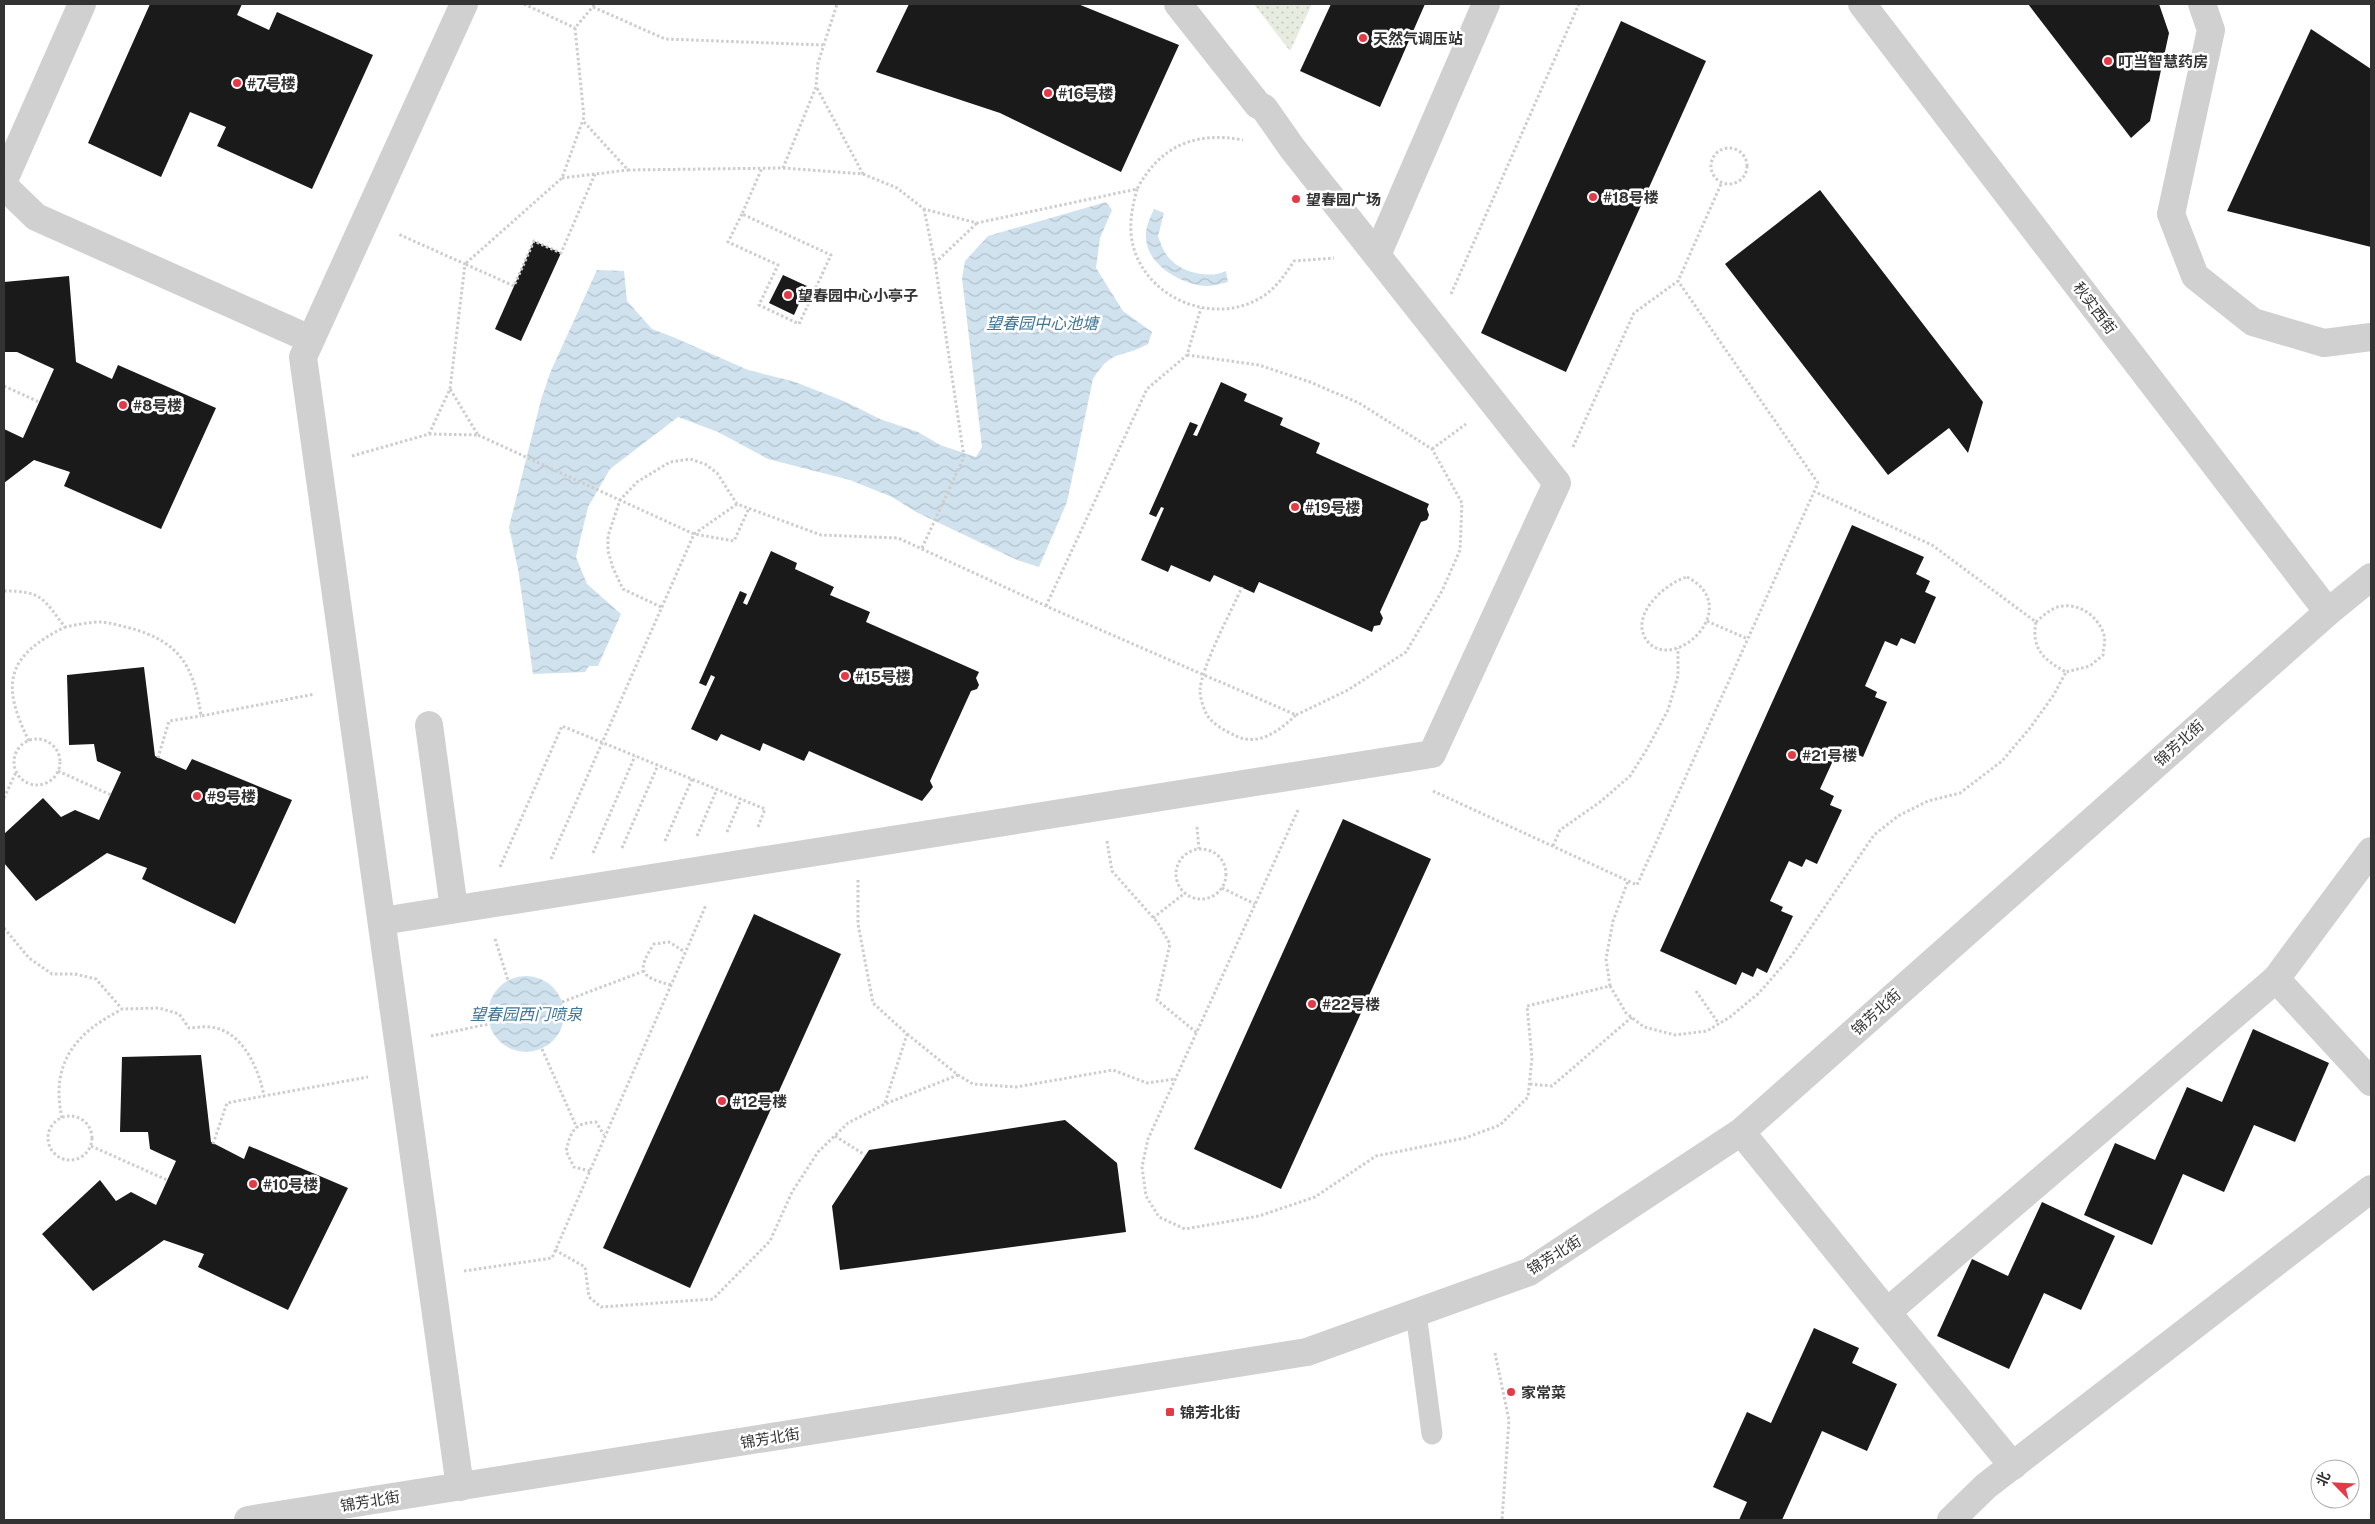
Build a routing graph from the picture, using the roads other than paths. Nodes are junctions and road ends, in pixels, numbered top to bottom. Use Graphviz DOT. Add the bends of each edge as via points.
graph roads {
  1 [pos="82,4"];
  2 [pos="464,4"];
  3 [pos="1178,4"];
  4 [pos="1486,4"];
  5 [pos="1862,4"];
  6 [pos="2202,4"];
  7 [pos="4,180"];
  8 [pos="4,186"];
  9 [pos="1377,255"];
  10 [pos="2371,337"];
  11 [pos="310,339"];
  12 [pos="2371,577"];
  13 [pos="2328,612"];
  14 [pos="429,725"];
  15 [pos="2371,851"];
  16 [pos="454,909"];
  17 [pos="382,921"];
  18 [pos="2276,980"];
  19 [pos="2371,1082"];
  20 [pos="1742,1132"];
  21 [pos="2371,1189"];
  22 [pos="1887,1312"];
  23 [pos="1416,1314"];
  24 [pos="1432,1434"];
  25 [pos="2013,1466"];
  26 [pos="460,1487"];
  27 [pos="248,1520"];
  28 [pos="1951,1520"];
  1 -- 7 [label="street"];
  2 -- 11 [label="street"];
  3 -- 9 [label="street" via="1258,105 1264,108"];
  4 -- 9 [label="street"];
  5 -- 13 [label="street, 秋实西街"];
  6 -- 10 [label="street" via="2211,30 2171,214 2195,276 2253,322 2324,343"];
  8 -- 11 [label="street" via="36,217"];
  9 -- 16 [label="street" via="1557,483 1432,754"];
  11 -- 17 [label="street" via="302,357"];
  12 -- 13 [label="street, 锦芳北街"];
  13 -- 20 [label="street, 锦芳北街"];
  14 -- 16 [label="street"];
  15 -- 18 [label="street"];
  16 -- 17 [label="street"];
  17 -- 26 [label="street"];
  18 -- 19 [label="street"];
  18 -- 22 [label="street"];
  20 -- 22 [label="street"];
  20 -- 23 [label="street, 锦芳北街" via="1529,1272"];
  21 -- 25 [label="street"];
  22 -- 25 [label="street"];
  23 -- 24 [label="lane"];
  23 -- 26 [label="street, 锦芳北街" via="1307,1352"];
  25 -- 28 [label="street" via="1986,1486"];
  26 -- 27 [label="street, 锦芳北街"];
}
